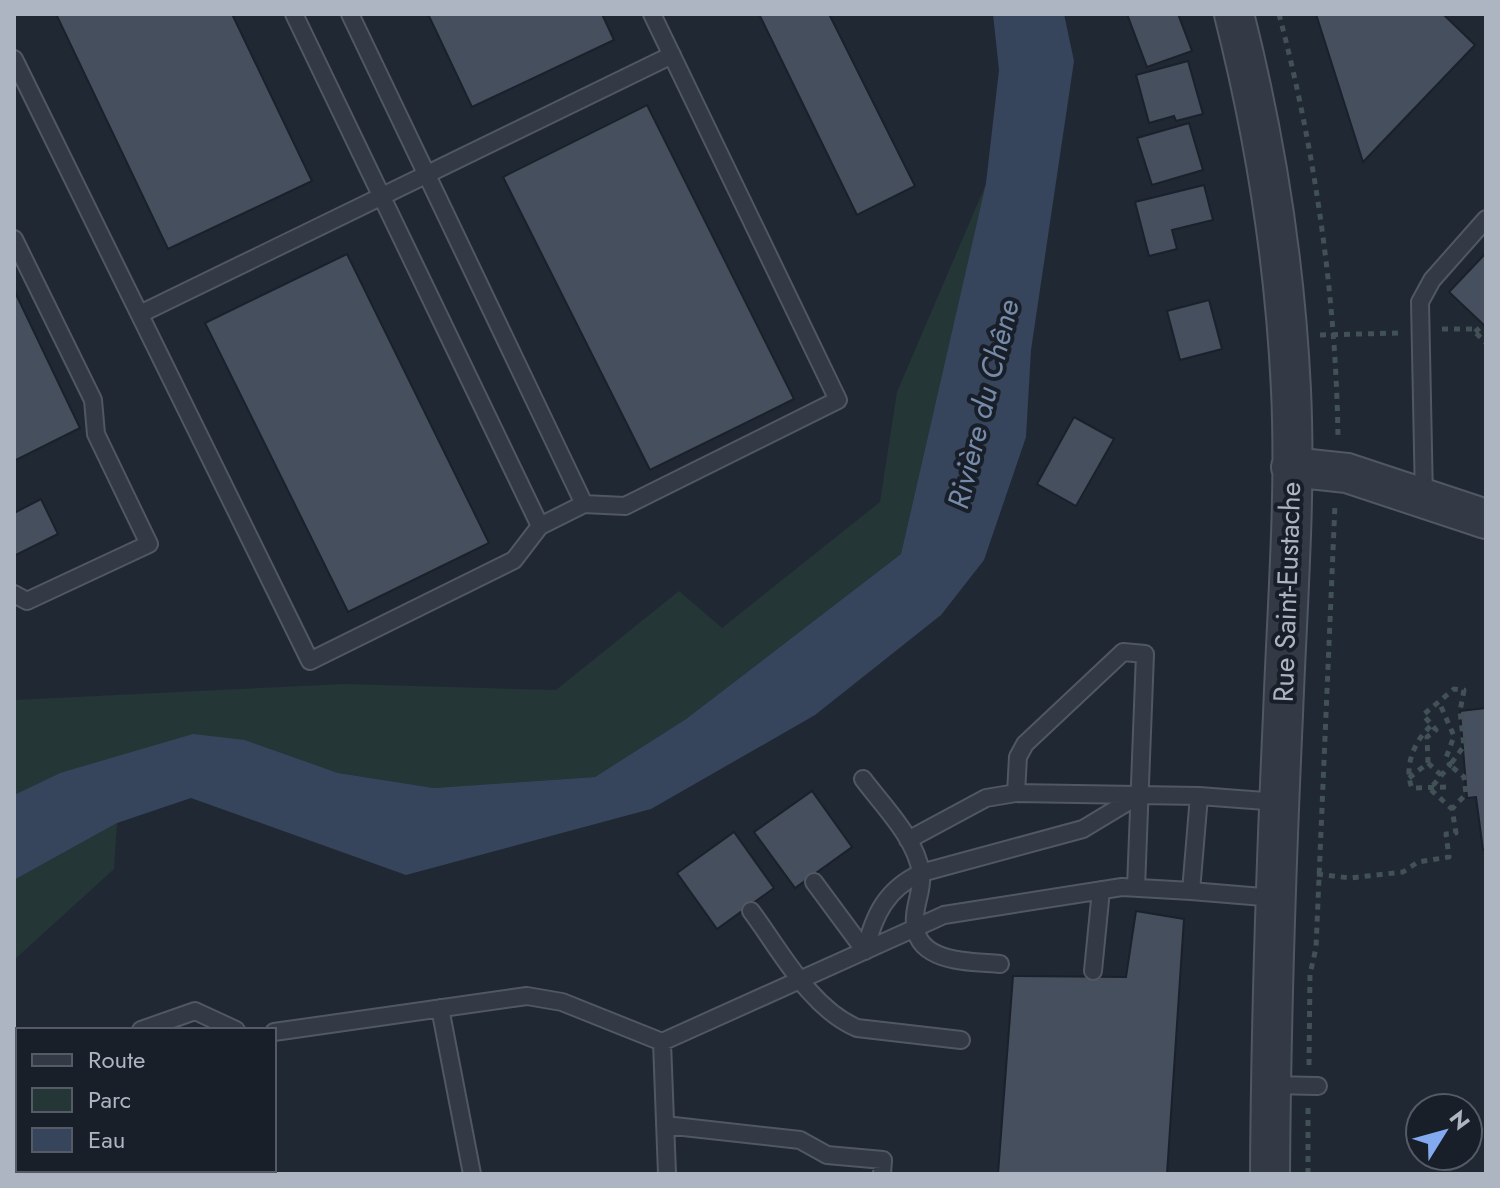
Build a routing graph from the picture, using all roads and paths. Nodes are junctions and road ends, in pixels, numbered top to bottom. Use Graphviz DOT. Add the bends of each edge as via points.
graph roads {
  1 [pos="294,14"];
  2 [pos="350,14"];
  3 [pos="652,14"];
  4 [pos="1234,14"];
  5 [pos="1279,14"];
  6 [pos="672,55"];
  7 [pos="14,59"];
  8 [pos="426,174"];
  9 [pos="381,195"];
  10 [pos="1486,219"];
  11 [pos="14,239"];
  12 [pos="140,314"];
  13 [pos="1483,325"];
  14 [pos="1437,329"];
  15 [pos="1475,332"];
  16 [pos="1402,333"];
  17 [pos="1331,334"];
  18 [pos="1320,335"];
  19 [pos="1486,343"];
  20 [pos="1338,443"];
  21 [pos="1291,467"];
  22 [pos="1424,499"];
  23 [pos="584,504"];
  24 [pos="1486,519"];
  25 [pos="540,526"];
  26 [pos="1334,529"];
  27 [pos="14,594"];
  28 [pos="1439,702"];
  29 [pos="1432,725"];
  30 [pos="1428,763"];
  31 [pos="1450,765"];
  32 [pos="1441,775"];
  33 [pos="1409,778"];
  34 [pos="863,779"];
  35 [pos="1446,787"];
  36 [pos="1430,789"];
  37 [pos="1016,793"];
  38 [pos="1142,793"];
  39 [pos="1199,796"];
  40 [pos="1279,802"];
  41 [pos="1452,809"];
  42 [pos="908,840"];
  43 [pos="921,873"];
  44 [pos="1308,873"];
  45 [pos="1319,874"];
  46 [pos="814,882"];
  47 [pos="1136,888"];
  48 [pos="1101,890"];
  49 [pos="1191,891"];
  50 [pos="1275,898"];
  51 [pos="751,911"];
  52 [pos="916,928"];
  53 [pos="865,951"];
  54 [pos="1000,964"];
  55 [pos="1093,971"];
  56 [pos="802,979"];
  57 [pos="440,1008"];
  58 [pos="147,1028"];
  59 [pos="232,1028"];
  60 [pos="276,1032"];
  61 [pos="961,1040"];
  62 [pos="662,1042"];
  63 [pos="1270,1085"];
  64 [pos="1312,1086"];
  65 [pos="665,1125"];
  66 [pos="472,1174"];
  67 [pos="667,1174"];
  68 [pos="882,1174"];
  69 [pos="1270,1174"];
  70 [pos="1308,1174"];
  1 -- 9 [label="lane"];
  2 -- 8 [label="lane"];
  3 -- 6 [label="lane"];
  4 -- 21 [label="street, Rue Saint-Eustache" via="1258,122 1282,279"];
  5 -- 17 [label="path" via="1311,166"];
  6 -- 8 [label="lane"];
  6 -- 23 [label="lane" via="838,400 625,506"];
  7 -- 12 [label="lane"];
  8 -- 9 [label="lane"];
  8 -- 23 [label="lane"];
  9 -- 12 [label="lane"];
  9 -- 25 [label="lane"];
  10 -- 22 [label="lane" via="1420,302"];
  11 -- 27 [label="lane" via="93,400 96,434 149,544 27,601"];
  12 -- 25 [label="lane" via="310,661 514,560"];
  13 -- 15 [label="path"];
  14 -- 15 [label="path"];
  15 -- 19 [label="path"];
  16 -- 17 [label="path"];
  17 -- 18 [label="path"];
  17 -- 20 [label="path"];
  21 -- 22 [label="street" via="1347,473"];
  21 -- 40 [label="street, Rue Saint-Eustache"];
  22 -- 24 [label="street"];
  23 -- 25 [label="lane"];
  26 -- 45 [label="path, Rue Saint-Eustache"];
  28 -- 29 [label="path" via="1423,715"];
  28 -- 31 [label="path" via="1454,736 1446,758"];
  28 -- 31 [label="path" via="1454,689 1464,690 1464,746"];
  29 -- 30 [label="path" via="1436,730 1427,737"];
  29 -- 33 [label="path" via="1416,740"];
  30 -- 32 [label="path"];
  30 -- 33 [label="path"];
  31 -- 32 [label="path"];
  31 -- 41 [label="path" via="1464,777 1466,794"];
  32 -- 36 [label="path"];
  33 -- 36 [label="path" via="1412,788"];
  34 -- 42 [label="lane"];
  35 -- 36 [label="path"];
  36 -- 41 [label="path"];
  37 -- 38 [label="lane"];
  37 -- 38 [label="lane" via="1018,757 1025,744 1123,652 1145,654"];
  37 -- 42 [label="lane" via="986,798"];
  38 -- 39 [label="lane"];
  38 -- 43 [label="lane" via="1083,829"];
  38 -- 47 [label="lane"];
  39 -- 40 [label="lane"];
  39 -- 49 [label="lane"];
  40 -- 50 [label="street, Rue Saint-Eustache"];
  41 -- 45 [label="path" via="1456,833 1446,834 1449,857 1418,862 1403,872 1350,878"];
  42 -- 43 [label="lane"];
  43 -- 52 [label="lane"];
  43 -- 53 [label="lane" via="890,893"];
  44 -- 45 [label="path"];
  45 -- 64 [label="path, Rue Saint-Eustache" via="1310,974"];
  46 -- 53 [label="lane"];
  47 -- 48 [label="lane"];
  47 -- 49 [label="lane"];
  48 -- 52 [label="lane" via="944,915"];
  48 -- 55 [label="lane"];
  49 -- 50 [label="lane"];
  50 -- 63 [label="street, Rue Saint-Eustache"];
  51 -- 56 [label="lane"];
  52 -- 53 [label="lane"];
  52 -- 54 [label="lane" via="926,946 944,959"];
  53 -- 56 [label="lane"];
  56 -- 61 [label="lane" via="831,1013 857,1028"];
  56 -- 62 [label="lane"];
  57 -- 60 [label="lane"];
  57 -- 62 [label="lane" via="541,997"];
  57 -- 66 [label="lane"];
  58 -- 59 [label="lane" via="195,1011"];
  62 -- 65 [label="lane"];
  63 -- 64 [label="lane"];
  63 -- 69 [label="street, Rue Saint-Eustache"];
  64 -- 70 [label="path, Rue Saint-Eustache"];
  65 -- 67 [label="lane"];
  65 -- 68 [label="lane" via="800,1140 827,1155 883,1160"];
}
